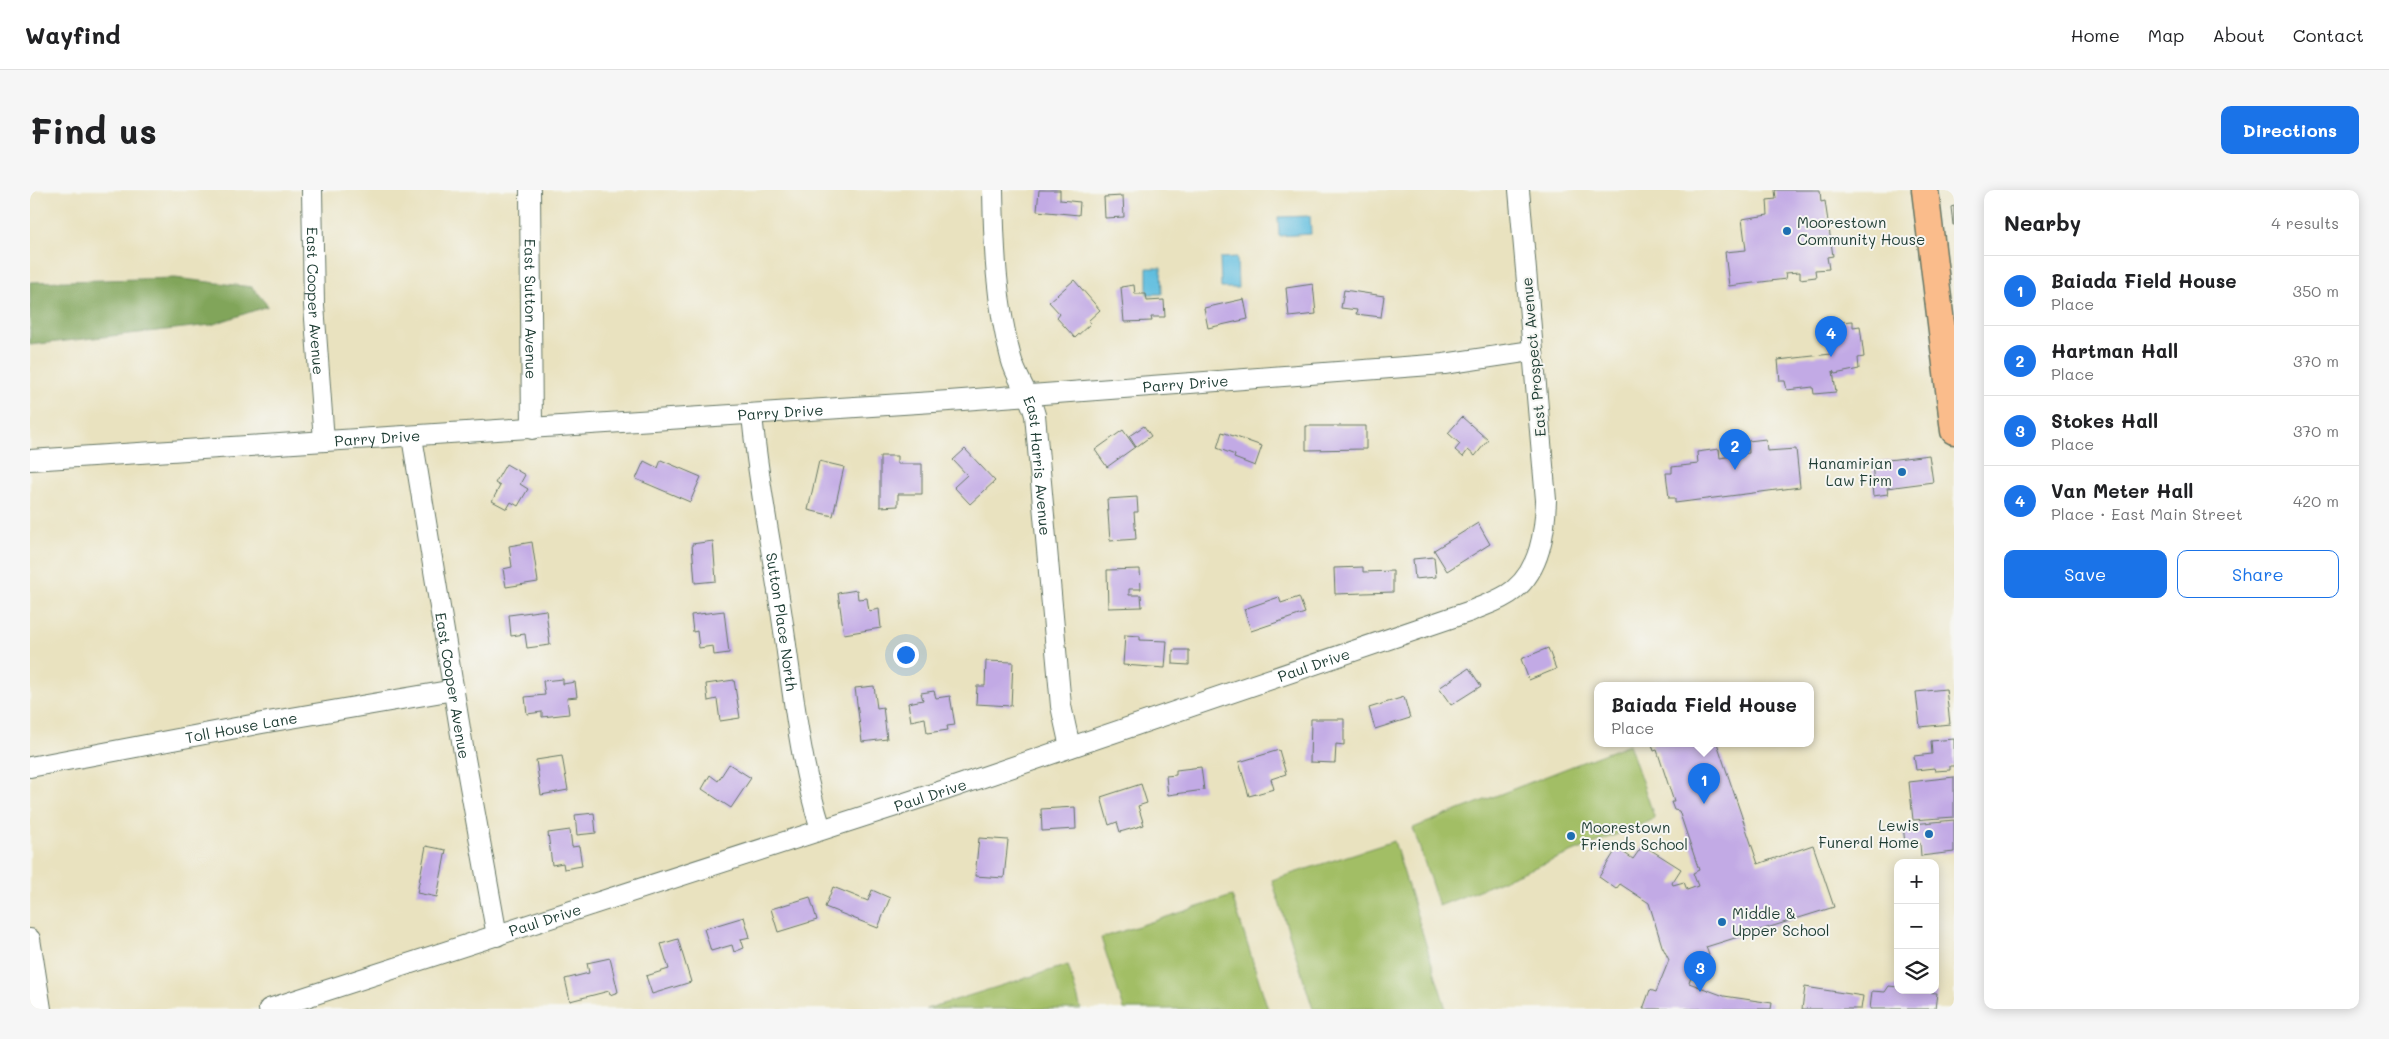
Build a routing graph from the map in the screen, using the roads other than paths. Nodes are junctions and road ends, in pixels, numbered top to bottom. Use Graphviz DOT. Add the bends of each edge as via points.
graph roads {
  1 [pos="312,190"];
  2 [pos="530,190"];
  3 [pos="993,190"];
  4 [pos="1519,190"];
  5 [pos="1925,190"];
  6 [pos="1532,351"];
  7 [pos="1028,395"];
  8 [pos="752,414"];
  9 [pos="532,429"];
  10 [pos="1954,431"];
  11 [pos="412,437"];
  12 [pos="324,441"];
  13 [pos="30,460"];
  14 [pos="1545,524"];
  15 [pos="454,690"];
  16 [pos="1070,747"];
  17 [pos="30,767"];
  18 [pos="821,830"];
  19 [pos="497,936"];
  20 [pos="30,939"];
  21 [pos="40,1009"];
  22 [pos="270,1009"];
  1 -- 12 [label="street, East Cooper Avenue" via="313,289"];
  2 -- 9 [label="street, East Sutton Avenue"];
  3 -- 7 [label="street, East Harris Avenue" via="995,260 1004,328 1011,361"];
  4 -- 6 [label="street, East Prospect Avenue"];
  5 -- 10 [label="main road"];
  6 -- 7 [label="street, Parry Drive" via="1444,364"];
  6 -- 14 [label="street, East Prospect Avenue" via="1546,500"];
  7 -- 8 [label="street, Parry Drive"];
  7 -- 16 [label="street, East Harris Avenue" via="1034,415 1061,706"];
  8 -- 9 [label="street, Parry Drive"];
  8 -- 18 [label="street, Sutton Place North" via="796,710 812,804"];
  9 -- 11 [label="street, Parry Drive"];
  11 -- 12 [label="street, Parry Drive"];
  11 -- 15 [label="street, East Cooper Avenue"];
  12 -- 13 [label="street, Parry Drive"];
  14 -- 16 [label="street, Paul Drive" via="1530,570 1514,590 1501,598"];
  15 -- 17 [label="street, Toll House Lane"];
  15 -- 19 [label="street, East Cooper Avenue"];
  16 -- 18 [label="street, Paul Drive"];
  18 -- 19 [label="street, Paul Drive"];
  19 -- 22 [label="street, Paul Drive"];
  20 -- 21 [label="street"];
}
